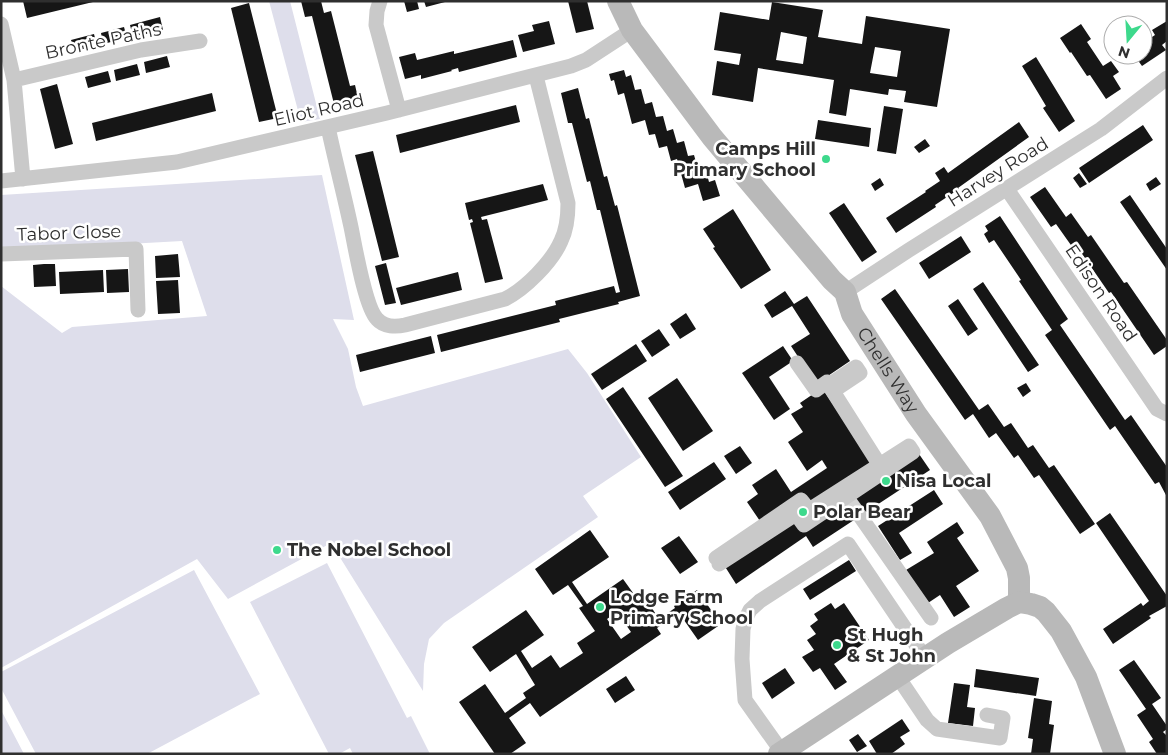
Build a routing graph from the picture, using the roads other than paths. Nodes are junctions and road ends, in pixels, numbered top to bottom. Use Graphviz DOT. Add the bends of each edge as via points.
graph roads {
  1 [pos="380,1"];
  2 [pos="618,1"];
  3 [pos="1,24"];
  4 [pos="632,30"];
  5 [pos="200,41"];
  6 [pos="536,76"];
  7 [pos="1167,78"];
  8 [pos="14,80"];
  9 [pos="399,110"];
  10 [pos="328,127"];
  11 [pos="23,178"];
  12 [pos="1,181"];
  13 [pos="1008,189"];
  14 [pos="1,254"];
  15 [pos="845,292"];
  16 [pos="138,310"];
  17 [pos="796,363"];
  18 [pos="1167,414"];
  19 [pos="938,444"];
  20 [pos="916,446"];
  21 [pos="882,468"];
  22 [pos="803,512"];
  23 [pos="860,516"];
  24 [pos="718,561"];
  25 [pos="1019,602"];
  26 [pos="931,618"];
  27 [pos="925,658"];
  28 [pos="898,677"];
  29 [pos="987,715"];
  30 [pos="781,753"];
  31 [pos="1115,754"];
  1 -- 9 [label="street" via="376,25"];
  2 -- 4 [label="street, Chells Way"];
  3 -- 8 [label="street"];
  4 -- 6 [label="street, Eliot Road" via="586,60"];
  4 -- 15 [label="street, Chells Way" via="712,137"];
  5 -- 8 [label="street, Bronte Paths" via="142,50"];
  6 -- 9 [label="street, Eliot Road"];
  6 -- 10 [label="street" via="568,203 568,218 561,242 554,254 515,294 405,325 393,326 382,322 370,308"];
  7 -- 13 [label="street, Harvey Road" via="1101,129"];
  8 -- 11 [label="street"];
  9 -- 10 [label="street, Eliot Road"];
  10 -- 11 [label="street, Eliot Road" via="177,162"];
  11 -- 12 [label="street, Eliot Road"];
  13 -- 15 [label="street, Harvey Road"];
  13 -- 18 [label="street, Edison Road" via="1157,409"];
  14 -- 16 [label="street, Tabor Close" via="136,249"];
  15 -- 19 [label="street, Chells Way" via="871,361"];
  17 -- 21 [label="street" via="816,390 827,382"];
  19 -- 20 [label="street"];
  19 -- 25 [label="street, Chells Way" via="990,516 1019,578"];
  21 -- 22 [label="street"];
  21 -- 22 [label="street" via="847,499"];
  22 -- 24 [label="street"];
  23 -- 26 [label="street"];
  25 -- 27 [label="street"];
  25 -- 31 [label="street" via="1046,612 1061,631 1086,677"];
  27 -- 28 [label="street"];
  27 -- 30 [label="street" via="848,544 774,591 750,610 746,618 743,684 745,700"];
  28 -- 29 [label="street" via="937,728 1000,738 1003,718"];
  28 -- 30 [label="street"];
}
